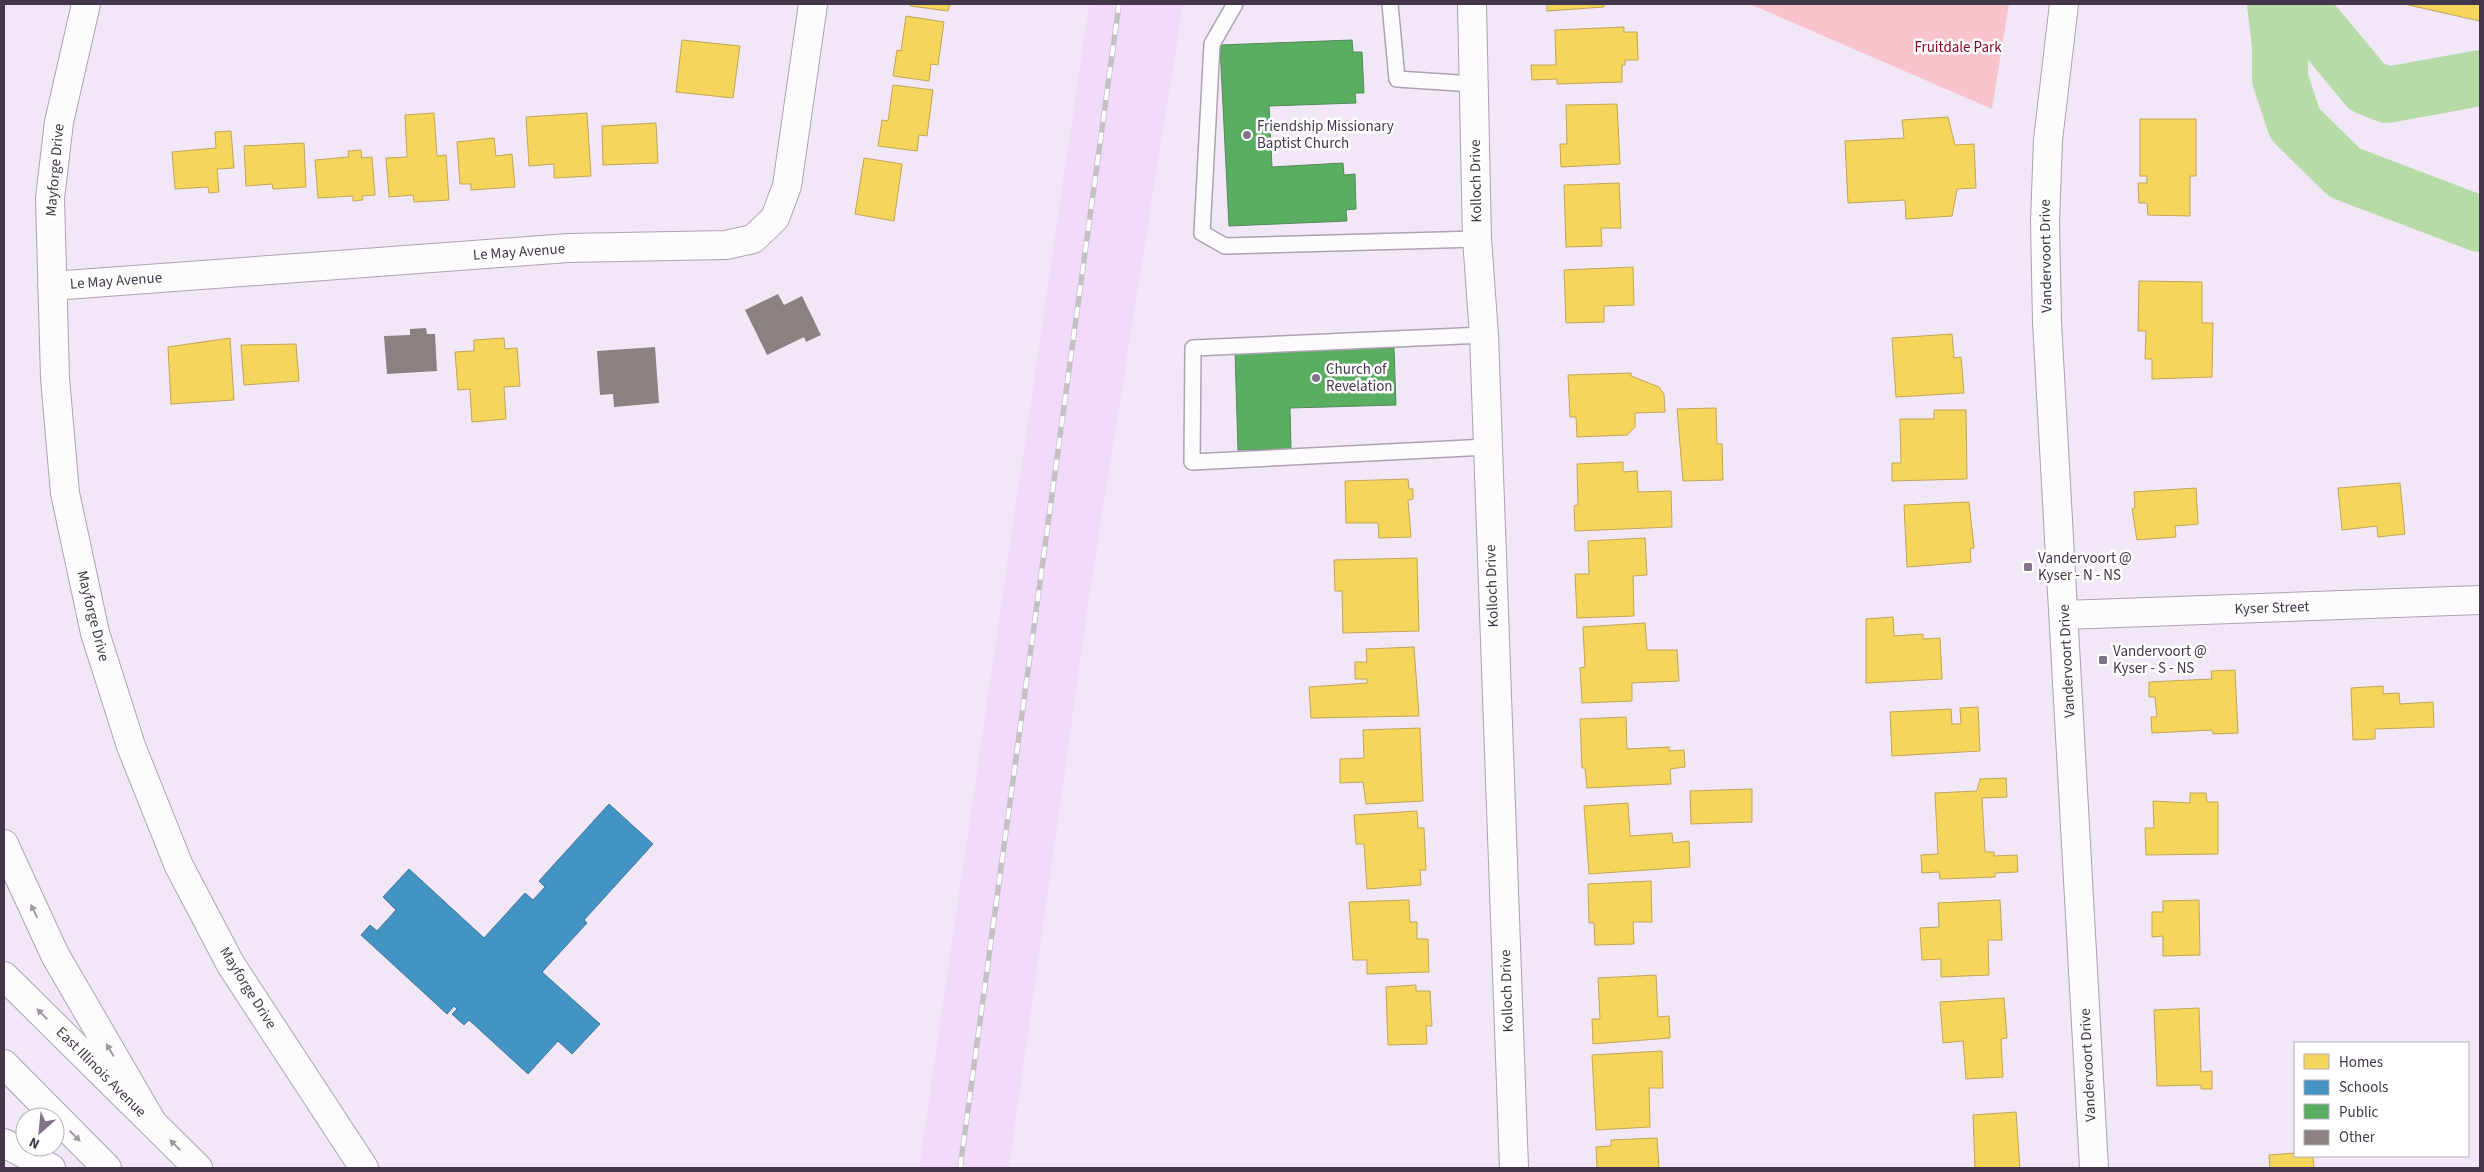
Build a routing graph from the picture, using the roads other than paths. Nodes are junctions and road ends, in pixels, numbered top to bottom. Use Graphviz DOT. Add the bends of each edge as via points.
graph roads {
  1 [pos="86,4"];
  2 [pos="1235,4"];
  3 [pos="1390,4"];
  4 [pos="1472,4"];
  5 [pos="2064,4"];
  6 [pos="812,11"];
  7 [pos="1474,84"];
  8 [pos="1477,240"];
  9 [pos="52,286"];
  10 [pos="1484,335"];
  11 [pos="1487,447"];
  12 [pos="2480,600"];
  13 [pos="2064,615"];
  14 [pos="4,844"];
  15 [pos="4,976"];
  16 [pos="4,1064"];
  17 [pos="152,1122"];
  18 [pos="4,1143"];
  19 [pos="51,1168"];
  20 [pos="107,1168"];
  21 [pos="198,1168"];
  22 [pos="364,1168"];
  23 [pos="1514,1168"];
  24 [pos="2094,1168"];
  1 -- 9 [label="main road, Mayforge Drive" via="59,122 50,198"];
  2 -- 8 [label="lane" via="1212,44 1202,233 1225,246"];
  3 -- 7 [label="lane" via="1397,79"];
  4 -- 7 [label="main road, Kolloch Drive"];
  5 -- 13 [label="main road, Vandervoort Drive" via="2048,140 2045,222 2047,322"];
  6 -- 9 [label="main road, Le May Avenue" via="786,186 775,218 753,239 726,244 568,248"];
  7 -- 8 [label="main road, Kolloch Drive"];
  8 -- 10 [label="main road, Kolloch Drive"];
  9 -- 22 [label="main road, Mayforge Drive" via="55,378 65,493 95,633 131,746 179,866 231,965"];
  10 -- 11 [label="main road, Kolloch Drive"];
  10 -- 11 [label="lane" via="1193,348 1192,462"];
  11 -- 23 [label="main road, Kolloch Drive"];
  12 -- 13 [label="main road, Kyser Street"];
  13 -- 24 [label="main road, Vandervoort Drive"];
  17 -- 14 [label="main road, one-way" via="55,955"];
  17 -- 15 [label="main road, East Illinois Avenue, one-way"];
  16 -- 20 [label="main road, one-way"];
  21 -- 17 [label="main road, East Illinois Avenue, one-way"];
  18 -- 19 [label="main road"];
}
